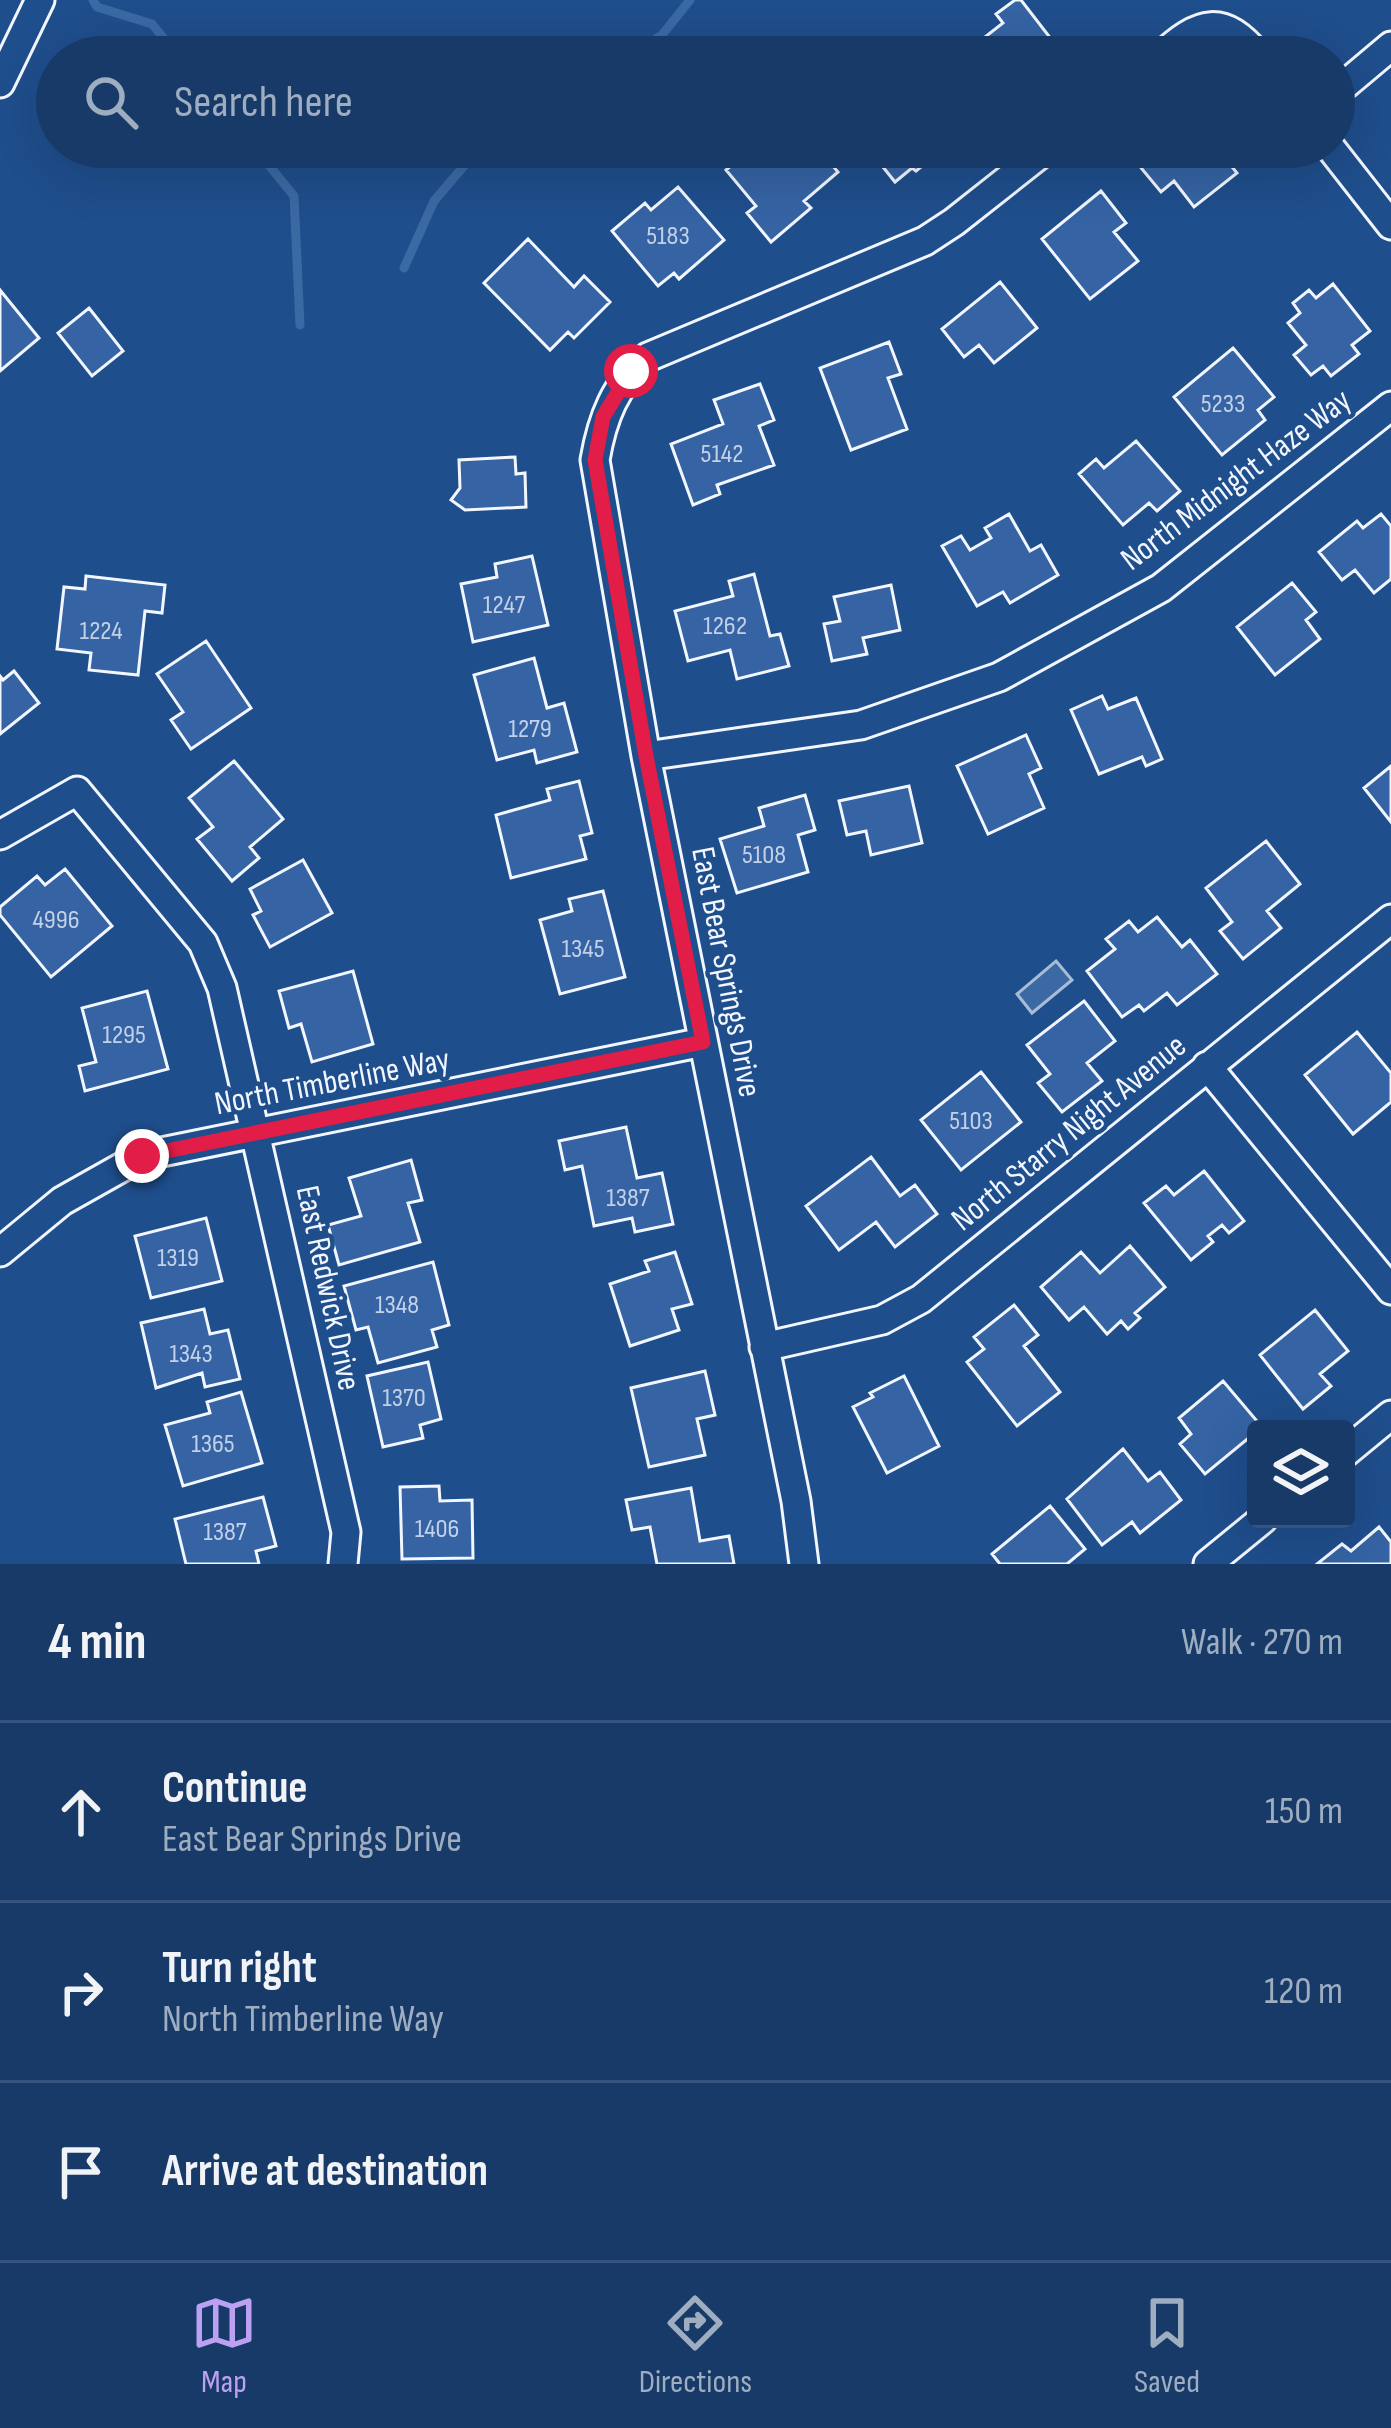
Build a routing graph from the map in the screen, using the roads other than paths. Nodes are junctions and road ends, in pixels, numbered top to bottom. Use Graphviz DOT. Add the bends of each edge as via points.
graph roads {
  1 [pos="40,0"];
  2 [pos="1188,36"];
  3 [pos="1241,36"];
  4 [pos="1391,46"];
  5 [pos="1355,76"];
  6 [pos="0,83"];
  7 [pos="1022,168"];
  8 [pos="1346,168"];
  9 [pos="1391,225"];
  10 [pos="1391,406"];
  11 [pos="646,756"];
  12 [pos="0,835"];
  13 [pos="1391,919"];
  14 [pos="703,1042"];
  15 [pos="1207,1066"];
  16 [pos="258,1135"];
  17 [pos="0,1252"];
  18 [pos="1391,1290"];
  19 [pos="764,1347"];
  20 [pos="1391,1415"];
  21 [pos="1355,1445"];
  22 [pos="1252,1528"];
  23 [pos="343,1564"];
  24 [pos="804,1564"];
  25 [pos="1208,1564"];
  1 -- 6 [label="street"];
  2 -- 3 [label="street" via="1214,25"];
  4 -- 5 [label="street"];
  7 -- 11 [label="street, East Bear Springs Drive" via="925,241 631,371 603,417 595,460"];
  8 -- 9 [label="street"];
  10 -- 11 [label="street, North Midnight Haze Way" via="1161,589 999,677 861,724"];
  11 -- 14 [label="street, East Bear Springs Drive"];
  12 -- 16 [label="street, East Redwick Drive" via="77,791 203,944 222,988"];
  13 -- 15 [label="street, North Starry Night Avenue"];
  14 -- 16 [label="street, North Timberline Way"];
  14 -- 19 [label="street, East Bear Springs Drive"];
  15 -- 18 [label="street"];
  15 -- 19 [label="street, North Starry Night Avenue" via="921,1299 882,1320"];
  16 -- 17 [label="street, North Timberline Way" via="142,1156 62,1201"];
  16 -- 23 [label="street, East Redwick Drive" via="346,1532"];
  19 -- 24 [label="street, East Bear Springs Drive"];
  20 -- 21 [label="street"];
  22 -- 25 [label="street"];
}
